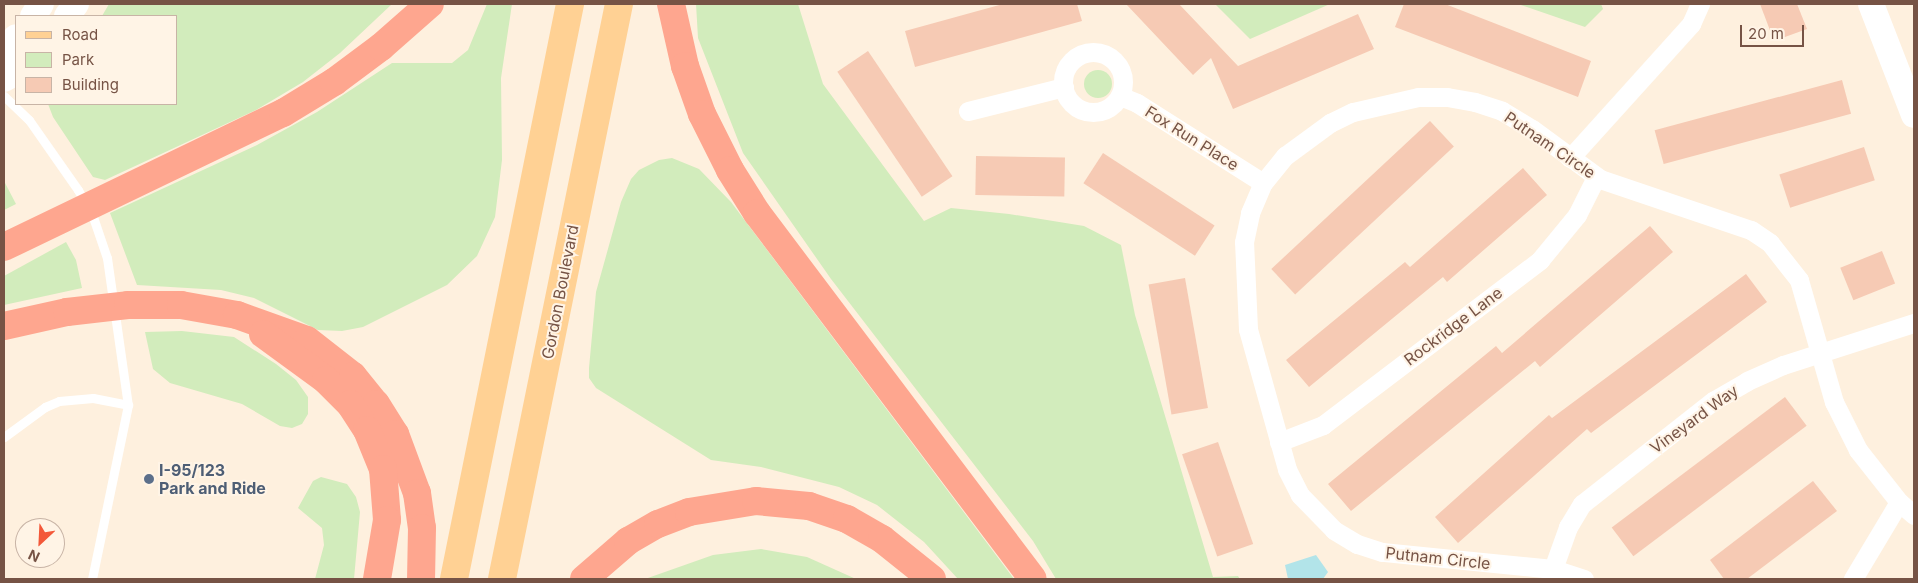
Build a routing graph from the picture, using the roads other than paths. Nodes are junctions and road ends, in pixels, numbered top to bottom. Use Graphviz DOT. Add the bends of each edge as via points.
graph roads {
  1 [pos="41,4"];
  2 [pos="76,4"];
  3 [pos="430,4"];
  4 [pos="570,4"];
  5 [pos="619,4"];
  6 [pos="671,4"];
  7 [pos="1700,4"];
  8 [pos="1871,4"];
  9 [pos="34,15"];
  10 [pos="68,15"];
  11 [pos="15,39"];
  12 [pos="4,57"];
  13 [pos="15,73"];
  14 [pos="4,79"];
  15 [pos="1064,87"];
  16 [pos="4,96"];
  17 [pos="1120,96"];
  18 [pos="968,112"];
  19 [pos="1914,115"];
  20 [pos="1570,158"];
  21 [pos="1596,177"];
  22 [pos="1263,183"];
  23 [pos="4,247"];
  24 [pos="237,315"];
  25 [pos="15,323"];
  26 [pos="1914,323"];
  27 [pos="4,337"];
  28 [pos="1821,354"];
  29 [pos="128,405"];
  30 [pos="4,437"];
  31 [pos="1280,442"];
  32 [pos="1899,502"];
  33 [pos="1914,515"];
  34 [pos="1553,569"];
  35 [pos="92,579"];
  36 [pos="377,579"];
  37 [pos="421,579"];
  38 [pos="454,579"];
  39 [pos="502,579"];
  40 [pos="584,579"];
  41 [pos="932,579"];
  42 [pos="1033,579"];
  43 [pos="1584,579"];
  44 [pos="1853,579"];
  1 -- 9 [label="main road"];
  2 -- 10 [label="main road"];
  3 -- 23 [label="highway" via="381,47 292,108"];
  4 -- 38 [label="main road"];
  5 -- 39 [label="main road, Gordon Boulevard"];
  6 -- 42 [label="highway" via="685,66 702,114 734,177 757,213"];
  7 -- 20 [label="street" via="1691,24"];
  8 -- 19 [label="main road"];
  11 -- 12 [label="main road"];
  13 -- 14 [label="main road"];
  15 -- 17 [label="street" via="1074,105 1093,112 1106,109"];
  15 -- 17 [label="street" via="1064,74 1076,56 1100,52 1118,64 1123,74"];
  15 -- 18 [label="street"];
  16 -- 29 [label="lane" via="21,111 43,139 92,214 107,258"];
  17 -- 22 [label="street, Fox Run Place" via="1137,103"];
  20 -- 21 [label="street, Putnam Circle"];
  20 -- 22 [label="street, Putnam Circle" via="1502,112 1447,96 1418,97 1353,112 1330,123 1285,156"];
  21 -- 28 [label="street, Putnam Circle" via="1751,230 1770,243 1799,280"];
  21 -- 31 [label="street, Rockridge Lane" via="1577,216 1540,260 1323,425"];
  22 -- 31 [label="street, Putnam Circle" via="1250,213 1244,242 1244,279 1248,330"];
  24 -- 25 [label="highway" via="181,305 128,305 67,312"];
  24 -- 36 [label="highway" via="326,380 350,404 367,430 383,469 387,520"];
  24 -- 37 [label="highway" via="307,340 339,363 376,404 395,434 417,493 422,528"];
  25 -- 27 [label="highway"];
  26 -- 28 [label="street, Vineyard Way"];
  28 -- 32 [label="street, Putnam Circle" via="1834,402 1858,450"];
  28 -- 34 [label="street, Vineyard Way" via="1747,380 1713,401 1582,504 1568,527"];
  29 -- 30 [label="lane" via="93,398 60,401 45,407"];
  29 -- 35 [label="lane"];
  31 -- 34 [label="street, Putnam Circle" via="1287,469 1305,501 1334,530 1357,544 1382,552 1422,558"];
  32 -- 33 [label="street, Putnam Circle"];
  32 -- 44 [label="street"];
  34 -- 43 [label="street, Putnam Circle"];
  40 -- 41 [label="highway" via="628,541 658,524 689,512 756,501 809,506 847,519 882,539"];
}
